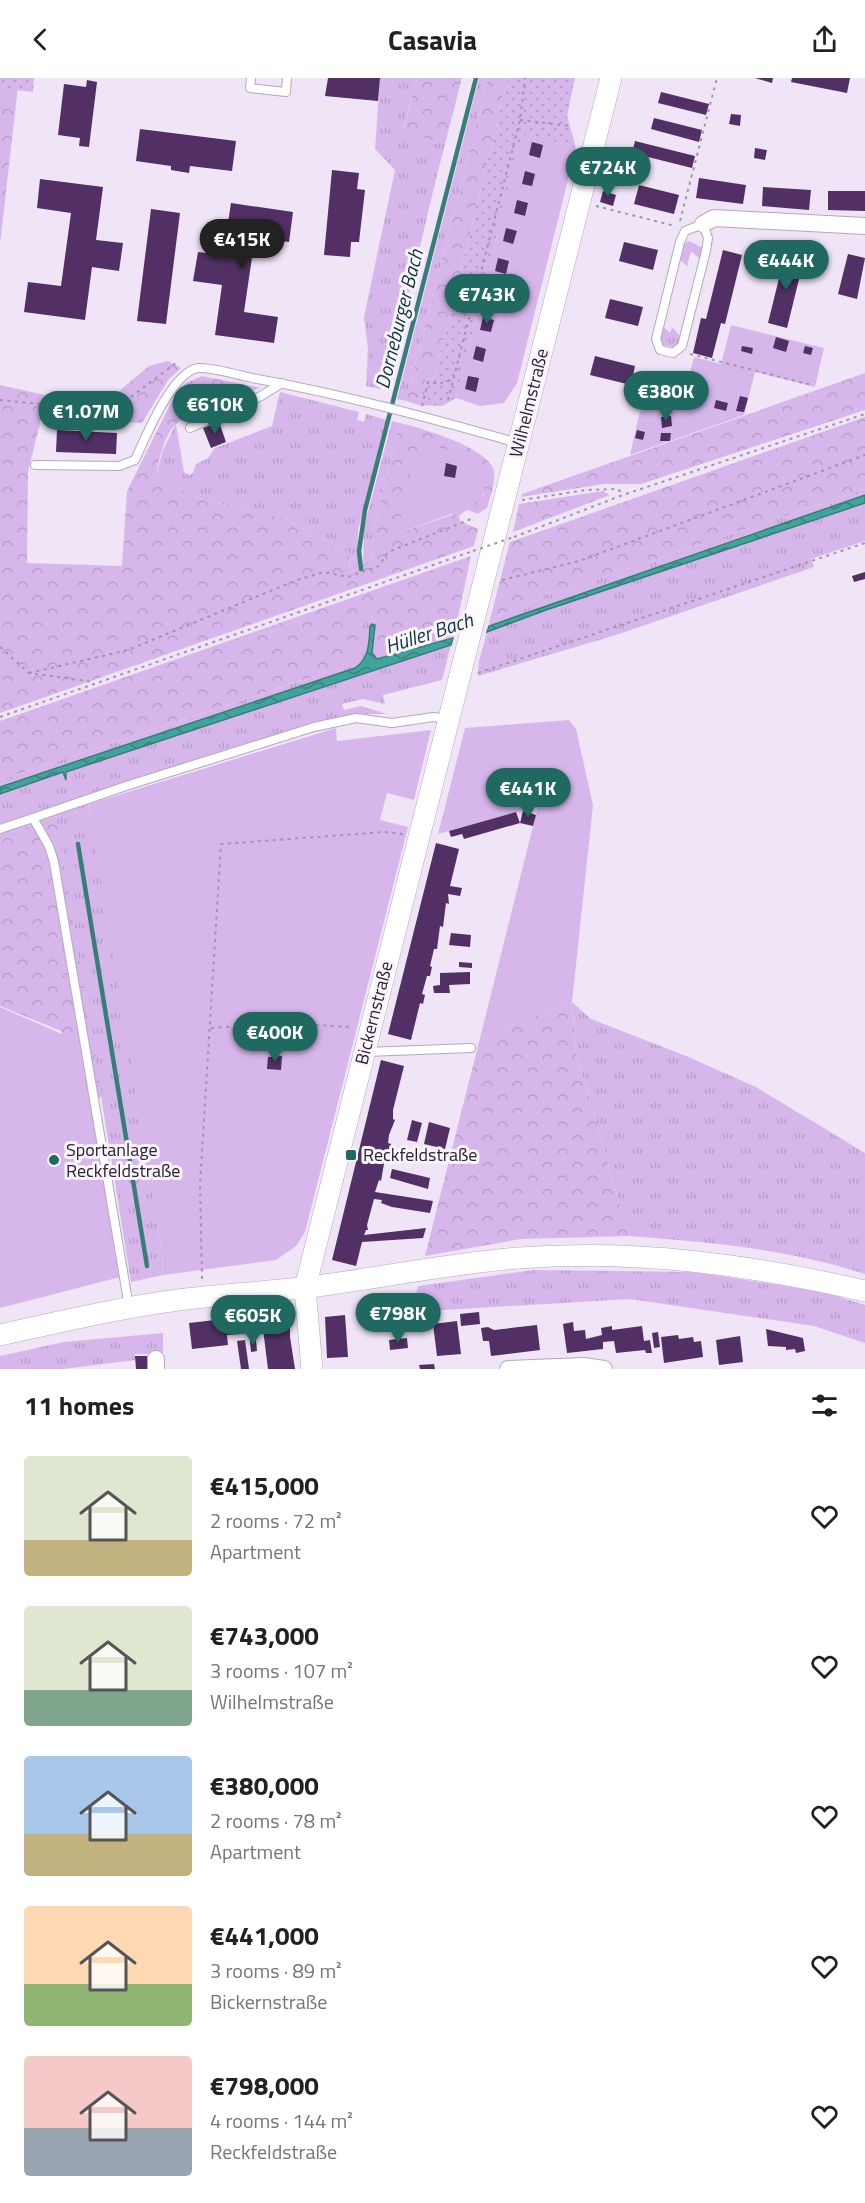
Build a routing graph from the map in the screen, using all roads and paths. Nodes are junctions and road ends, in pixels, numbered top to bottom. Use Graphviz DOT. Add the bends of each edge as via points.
graph roads {
  1 [pos="251,78"];
  2 [pos="287,78"];
  3 [pos="525,78"];
  4 [pos="611,78"];
  5 [pos="717,78"];
  6 [pos="520,120"];
  7 [pos="571,126"];
  8 [pos="580,201"];
  9 [pos="703,224"];
  10 [pos="865,226"];
  11 [pos="679,351"];
  12 [pos="198,368"];
  13 [pos="454,379"];
  14 [pos="282,383"];
  15 [pos="812,385"];
  16 [pos="0,400"];
  17 [pos="448,400"];
  18 [pos="865,414"];
  19 [pos="418,416"];
  20 [pos="190,428"];
  21 [pos="518,444"];
  22 [pos="865,455"];
  23 [pos="35,465"];
  24 [pos="623,495"];
  25 [pos="505,497"];
  26 [pos="471,519"];
  27 [pos="865,543"];
  28 [pos="484,581"];
  29 [pos="0,647"];
  30 [pos="461,669"];
  31 [pos="29,673"];
  32 [pos="97,683"];
  33 [pos="0,717"];
  34 [pos="448,720"];
  35 [pos="33,818"];
  36 [pos="0,829"];
  37 [pos="418,835"];
  38 [pos="210,1029"];
  39 [pos="370,1030"];
  40 [pos="471,1048"];
  41 [pos="364,1052"];
  42 [pos="305,1287"];
  43 [pos="865,1291"];
  44 [pos="203,1297"];
  45 [pos="129,1308"];
  46 [pos="0,1335"];
  47 [pos="312,1369"];
  48 [pos="508,1369"];
  49 [pos="604,1369"];
  1 -- 2 [label="lane" via="250,88 286,92"];
  3 -- 6 [label="path"];
  4 -- 8 [label="street, Wilhelmstraße"];
  5 -- 8 [label="path" via="679,227"];
  6 -- 7 [label="path"];
  6 -- 13 [label="path"];
  8 -- 21 [label="street, Wilhelmstraße"];
  9 -- 10 [label="street" via="714,218"];
  9 -- 11 [label="lane" via="708,238 706,251"];
  9 -- 11 [label="lane" via="686,231 680,242 656,339 660,350"];
  11 -- 15 [label="path"];
  12 -- 14 [label="lane"];
  12 -- 16 [label="path" via="176,363 119,406 101,410"];
  12 -- 23 [label="lane" via="183,376 155,416 135,460 119,466"];
  13 -- 17 [label="path"];
  13 -- 19 [label="path" via="438,384 428,382"];
  14 -- 19 [label="lane"];
  14 -- 20 [label="lane"];
  18 -- 24 [label="path"];
  19 -- 21 [label="lane"];
  21 -- 25 [label="street, Wilhelmstraße"];
  22 -- 28 [label="path" via="579,561"];
  24 -- 25 [label="path" via="618,489 517,500"];
  24 -- 32 [label="path, bridge" via="512,538"];
  25 -- 28 [label="street, Wilhelmstraße"];
  26 -- 31 [label="path" via="388,552 379,566 348,577 324,572 297,580 128,651"];
  27 -- 30 [label="path"];
  28 -- 30 [label="street, Wilhelmstraße"];
  29 -- 31 [label="path"];
  30 -- 34 [label="street, Bickernstraße"];
  31 -- 32 [label="path"];
  32 -- 33 [label="path"];
  34 -- 35 [label="lane" via="433,717 392,723 356,718 314,727"];
  34 -- 37 [label="street, Bickernstraße"];
  35 -- 36 [label="lane"];
  35 -- 45 [label="lane" via="54,862"];
  37 -- 38 [label="path" via="384,832 221,844"];
  37 -- 39 [label="street, Bickernstraße"];
  38 -- 39 [label="path" via="281,1023"];
  38 -- 44 [label="path" via="200,1184"];
  39 -- 41 [label="street, Bickernstraße"];
  40 -- 41 [label="lane"];
  41 -- 42 [label="street, Bickernstraße"];
  42 -- 43 [label="street" via="467,1263 572,1256 687,1259 783,1272"];
  42 -- 44 [label="street"];
  42 -- 47 [label="street, Bickernstraße"];
  44 -- 45 [label="street"];
  45 -- 46 [label="street"];
  48 -- 49 [label="street"];
}
